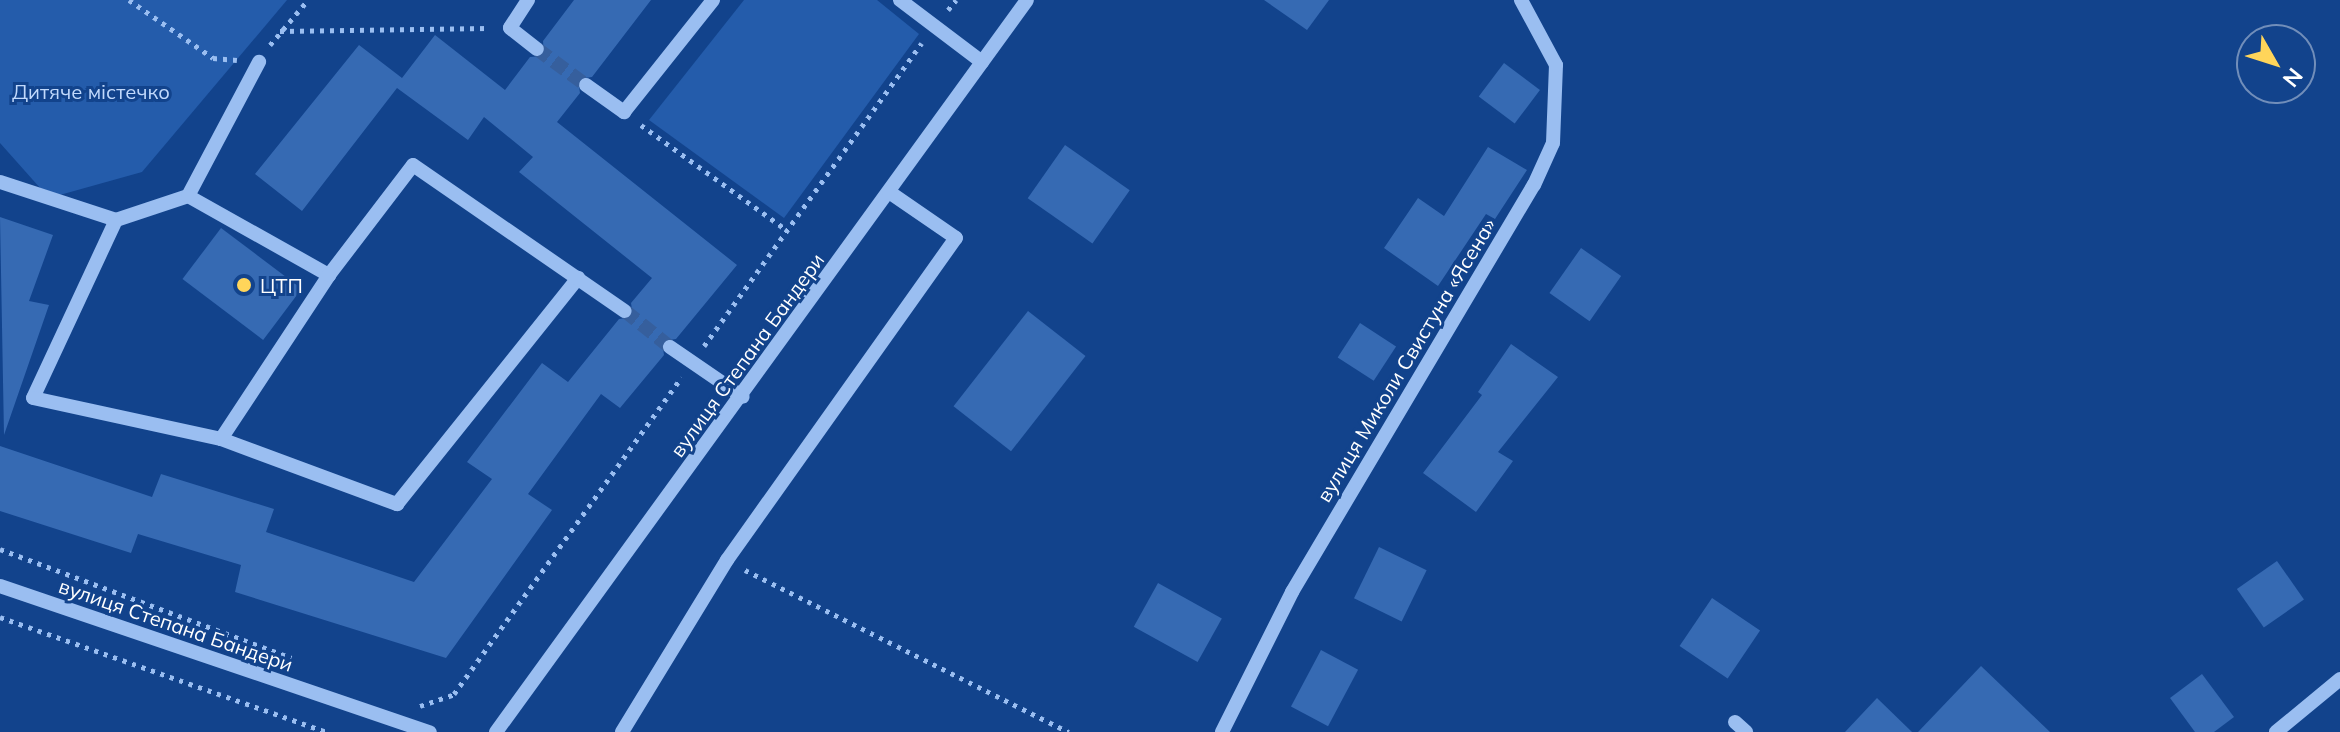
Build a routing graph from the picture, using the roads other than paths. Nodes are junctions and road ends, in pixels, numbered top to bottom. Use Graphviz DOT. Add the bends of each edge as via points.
graph roads {
  1 [pos="528,0"];
  2 [pos="713,0"];
  3 [pos="900,0"];
  4 [pos="1027,0"];
  5 [pos="1521,0"];
  6 [pos="537,49"];
  7 [pos="259,62"];
  8 [pos="982,62"];
  9 [pos="586,85"];
  10 [pos="0,182"];
  11 [pos="889,192"];
  12 [pos="188,196"];
  13 [pos="116,220"];
  14 [pos="329,275"];
  15 [pos="578,278"];
  16 [pos="625,311"];
  17 [pos="670,347"];
  18 [pos="743,397"];
  19 [pos="221,439"];
  20 [pos="0,586"];
  21 [pos="2340,679"];
  22 [pos="430,732"];
  23 [pos="496,732"];
  24 [pos="622,732"];
  25 [pos="1222,732"];
  26 [pos="2276,732"];
  1 -- 6 [label="street" via="510,28"];
  2 -- 9 [label="street" via="624,112"];
  3 -- 8 [label="street"];
  4 -- 8 [label="street, вулиця Степана Бандери"];
  5 -- 25 [label="street, вулиця Миколи Свистуна «Ясена»" via="1556,65 1553,143 1534,185 1292,592"];
  7 -- 12 [label="street"];
  8 -- 11 [label="street, вулиця Степана Бандери"];
  10 -- 13 [label="street"];
  11 -- 18 [label="street, вулиця Степана Бандери"];
  11 -- 24 [label="street" via="956,238 727,560"];
  12 -- 13 [label="street"];
  12 -- 14 [label="street"];
  13 -- 19 [label="street" via="33,398"];
  14 -- 15 [label="street" via="413,165"];
  14 -- 19 [label="street"];
  15 -- 16 [label="street"];
  15 -- 19 [label="street" via="397,504"];
  17 -- 18 [label="street"];
  18 -- 23 [label="street, вулиця Степана Бандери"];
  20 -- 22 [label="street, вулиця Степана Бандери"];
  21 -- 26 [label="street"];
}
